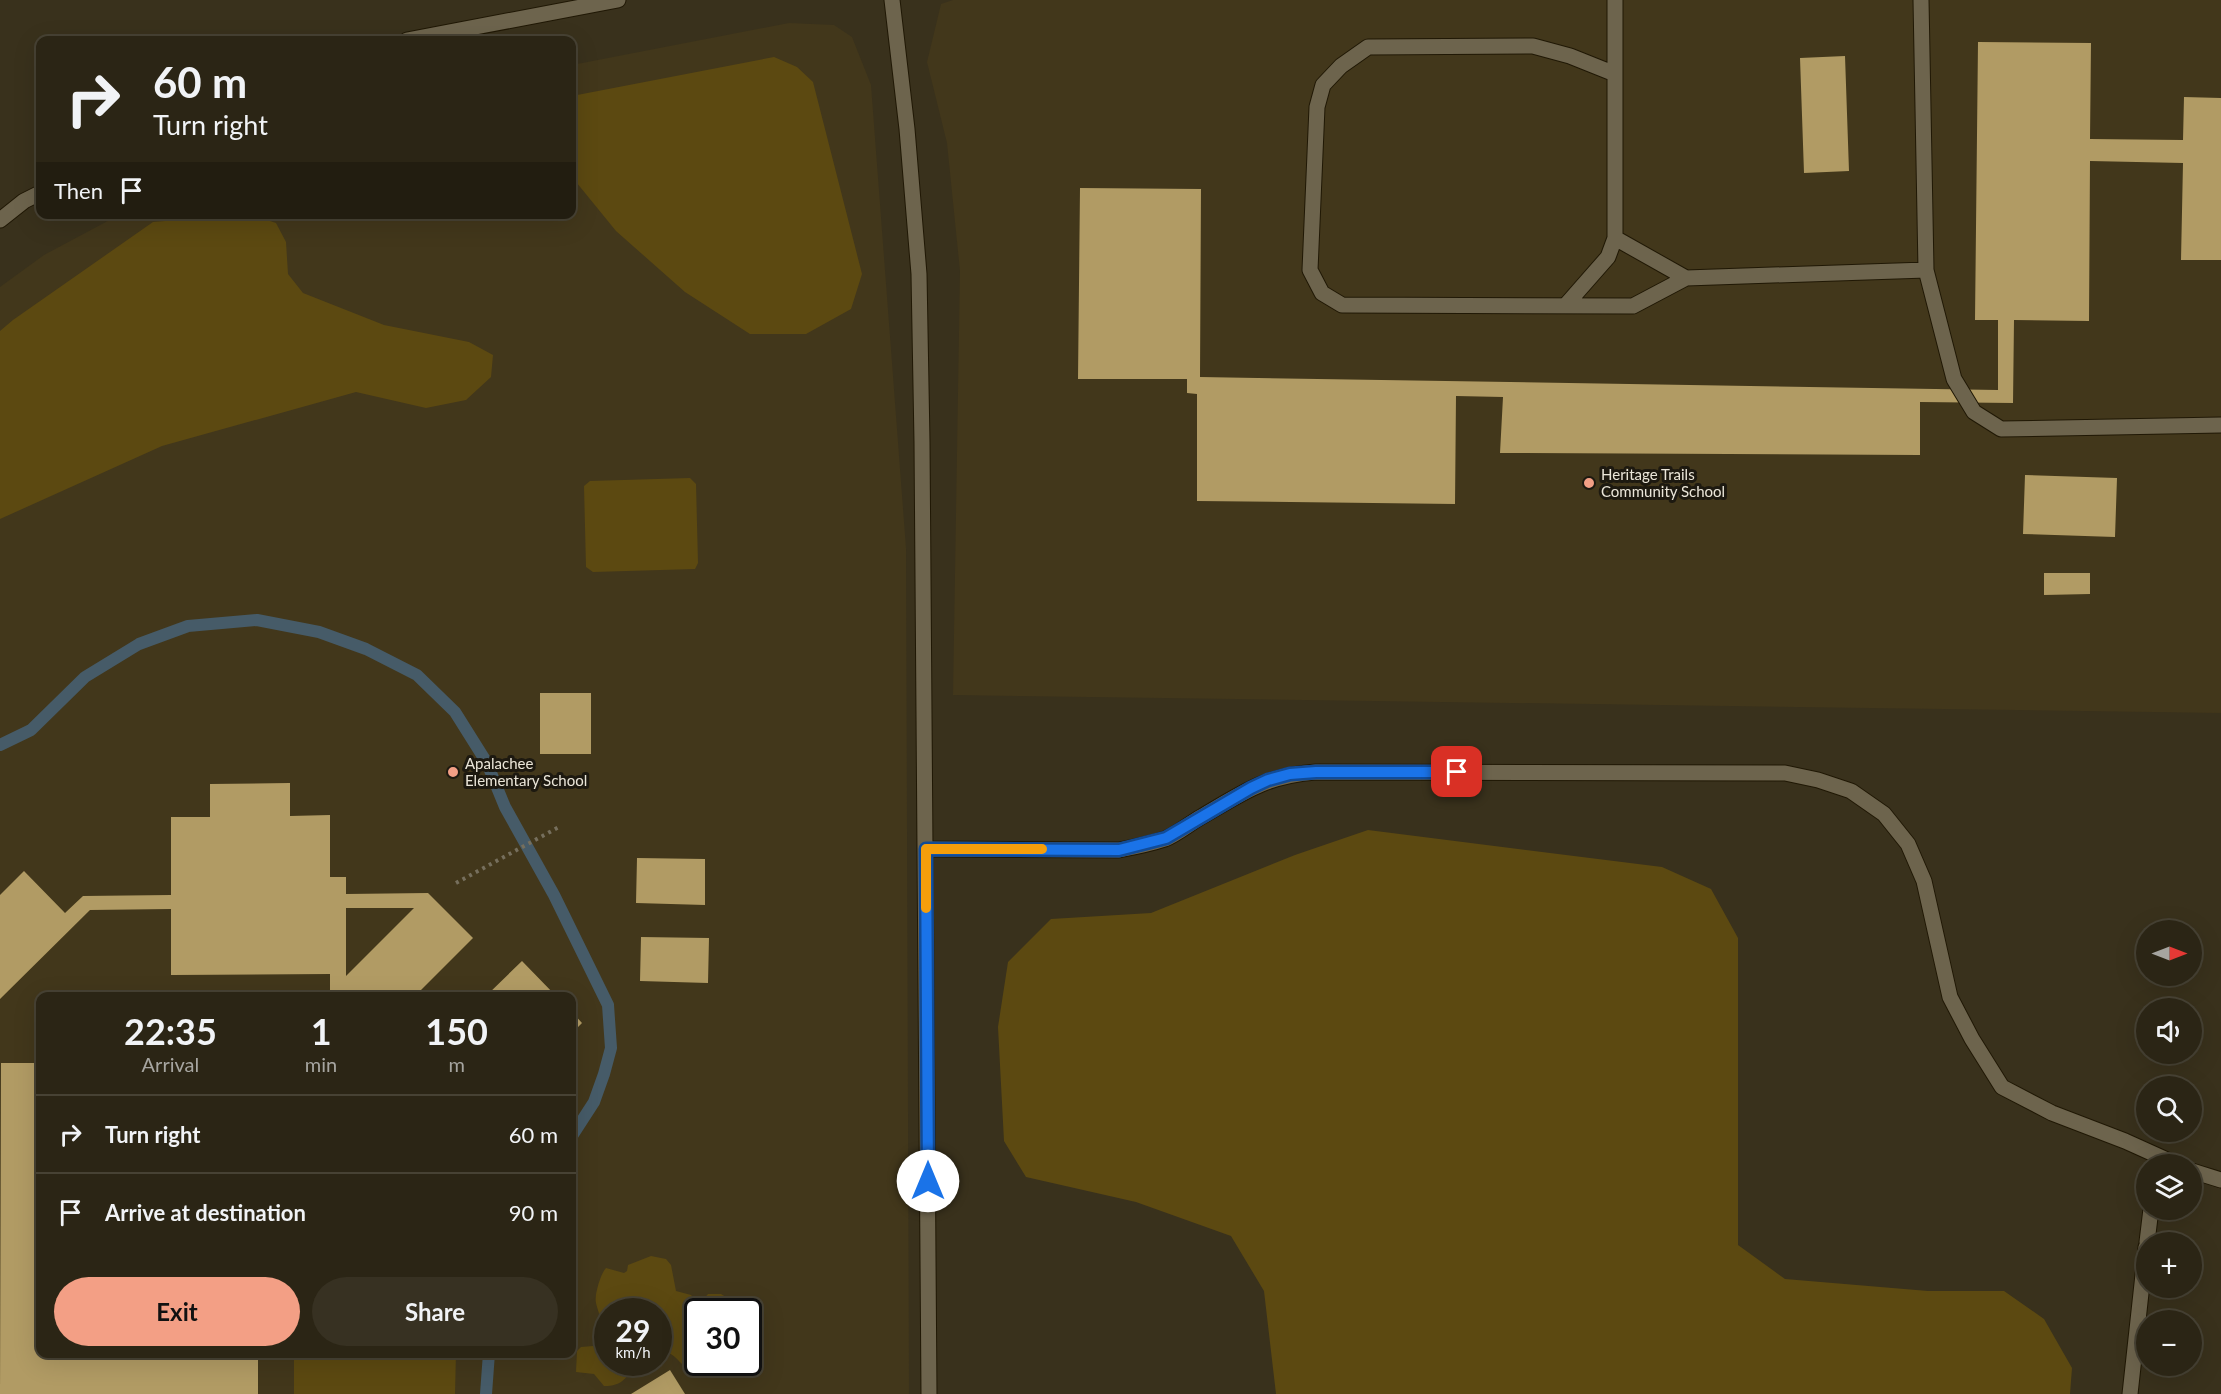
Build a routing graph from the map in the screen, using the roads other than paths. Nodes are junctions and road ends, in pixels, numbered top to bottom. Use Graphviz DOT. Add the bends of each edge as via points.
graph roads {
  1 [pos="618,0"];
  2 [pos="892,0"];
  3 [pos="1615,0"];
  4 [pos="1921,0"];
  5 [pos="428,36"];
  6 [pos="1615,74"];
  7 [pos="36,195"];
  8 [pos="0,219"];
  9 [pos="1615,238"];
  10 [pos="1926,270"];
  11 [pos="1686,278"];
  12 [pos="1565,306"];
  13 [pos="2221,425"];
  14 [pos="926,849"];
  15 [pos="2143,1154"];
  16 [pos="2202,1174"];
  17 [pos="2221,1180"];
  18 [pos="2140,1298"];
  19 [pos="929,1394"];
  20 [pos="2130,1394"];
  1 -- 5 [label="street"];
  2 -- 14 [label="street" via="919,274"];
  3 -- 6 [label="street"];
  4 -- 10 [label="street"];
  6 -- 9 [label="street"];
  6 -- 12 [label="street" via="1533,46 1368,47 1323,85 1317,107 1310,270 1322,293 1342,305"];
  7 -- 8 [label="street"];
  9 -- 11 [label="street"];
  9 -- 12 [label="street" via="1608,257"];
  10 -- 11 [label="street"];
  10 -- 13 [label="street" via="1954,379 1974,412 2001,429"];
  11 -- 12 [label="street" via="1633,306"];
  14 -- 15 [label="street" via="1119,850 1141,846 1166,838 1251,788 1290,774 1785,773 1818,780 1851,791 1884,814 1908,844 1924,881 1950,997 2002,1087"];
  14 -- 19 [label="street"];
  16 -- 17 [label="street"];
  18 -- 20 [label="street"];
}
